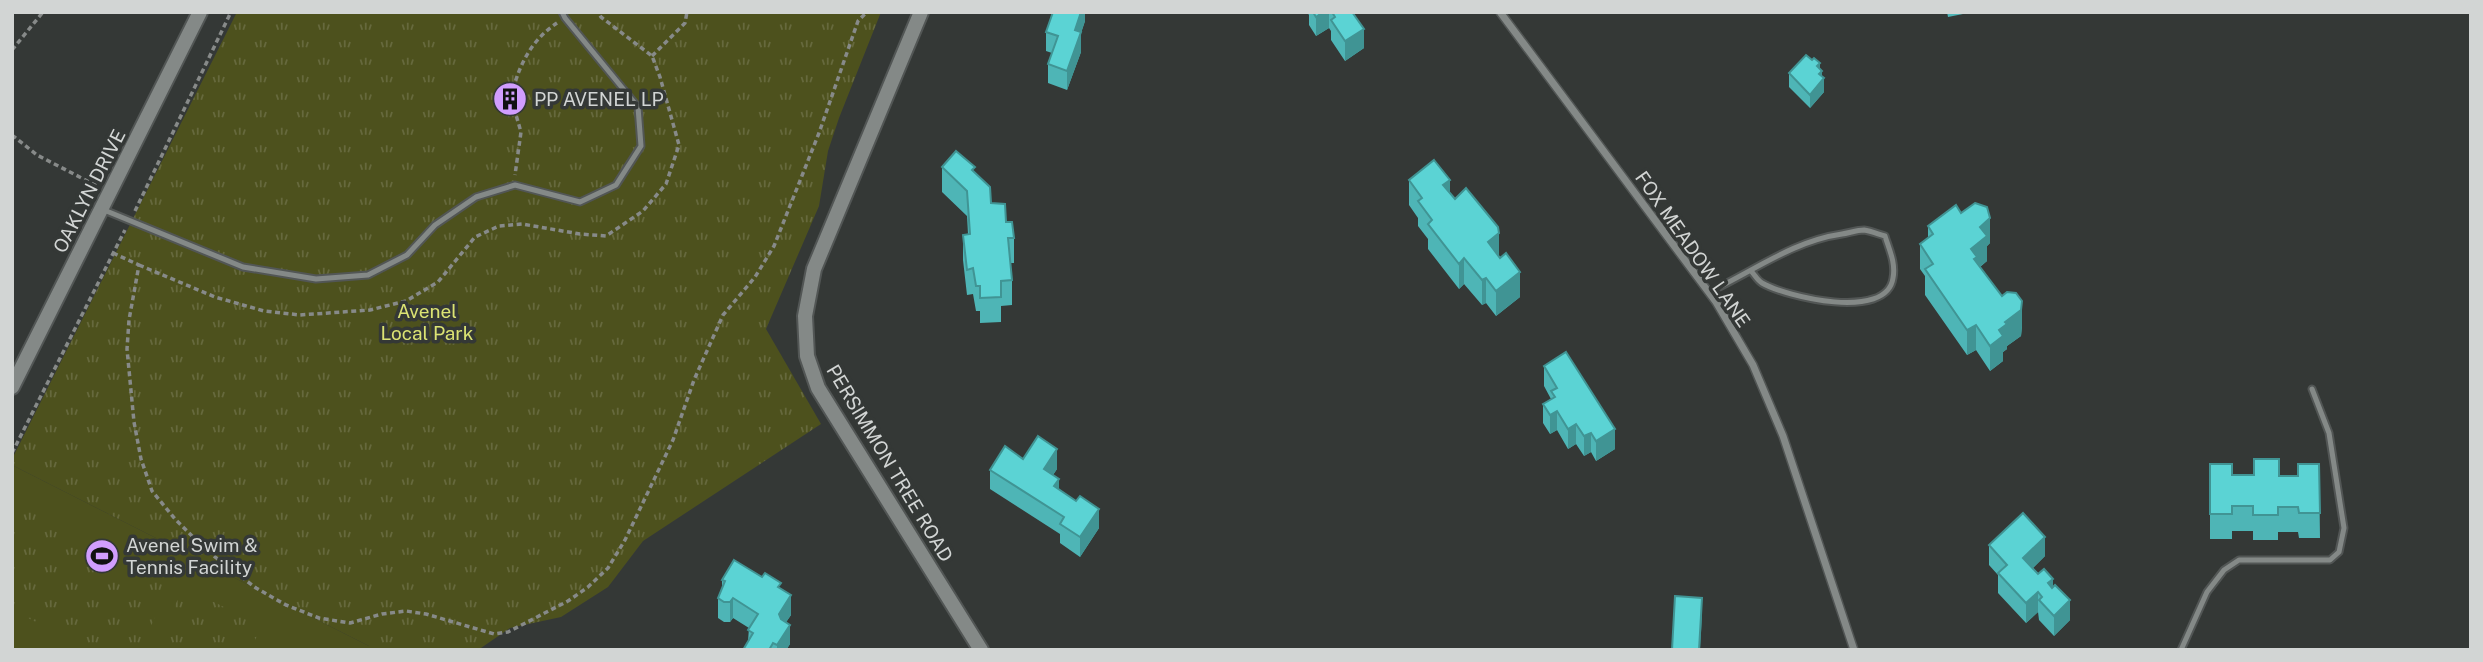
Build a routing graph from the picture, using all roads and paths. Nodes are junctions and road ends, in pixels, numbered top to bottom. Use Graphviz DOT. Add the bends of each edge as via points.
graph roads {
  1 [pos="43,12"];
  2 [pos="200,12"];
  3 [pos="231,12"];
  4 [pos="598,12"];
  5 [pos="687,12"];
  6 [pos="867,12"];
  7 [pos="921,12"];
  8 [pos="1500,12"];
  9 [pos="564,15"];
  10 [pos="12,50"];
  11 [pos="652,56"];
  12 [pos="513,89"];
  13 [pos="514,108"];
  14 [pos="12,135"];
  15 [pos="515,185"];
  16 [pos="98,187"];
  17 [pos="102,209"];
  18 [pos="130,220"];
  19 [pos="113,253"];
  20 [pos="139,265"];
  21 [pos="1751,271"];
  22 [pos="1709,292"];
  23 [pos="12,387"];
  24 [pos="2312,389"];
  25 [pos="12,453"];
  26 [pos="981,650"];
  27 [pos="1854,650"];
  28 [pos="2181,650"];
  1 -- 10 [label="path"];
  2 -- 17 [label="main road, OAKLYN DRIVE"];
  3 -- 18 [label="path"];
  4 -- 11 [label="path"];
  5 -- 11 [label="path" via="685,23"];
  6 -- 20 [label="path" via="859,21 774,246 723,315 673,440 625,540 608,568 588,587 508,632 494,634 406,611 350,623 319,618 256,588 174,519 152,491 134,422 127,349"];
  7 -- 26 [label="main road, PERSIMMON TREE ROAD" via="814,270 805,316 807,356 818,388"];
  8 -- 22 [label="street, FOX MEADOW LANE"];
  9 -- 12 [label="path" via="533,44"];
  9 -- 15 [label="lane" via="638,107 641,146 617,185 580,202"];
  11 -- 20 [label="path" via="679,145 666,184 643,211 606,236 522,223 499,226 475,237 438,282 406,302 370,310 300,315 264,311 215,297"];
  12 -- 13 [label="path" via="520,98"];
  12 -- 13 [label="path" via="505,89 500,103"];
  13 -- 15 [label="path" via="521,132"];
  14 -- 16 [label="path" via="37,155"];
  15 -- 18 [label="lane" via="476,197 435,225 407,255 368,275 316,279 243,267"];
  17 -- 18 [label="lane"];
  17 -- 23 [label="main road, OAKLYN DRIVE"];
  18 -- 19 [label="path"];
  19 -- 20 [label="path"];
  19 -- 25 [label="path"];
  21 -- 21 [label="lane" via="1818,237 1864,230 1885,236 1894,280 1883,294 1843,304 1785,293 1760,282"];
  21 -- 22 [label="lane"];
  22 -- 27 [label="street, FOX MEADOW LANE" via="1753,365 1783,436"];
  24 -- 28 [label="lane" via="2329,433 2344,528 2339,552 2330,560 2239,560 2224,570 2207,592"];
}
